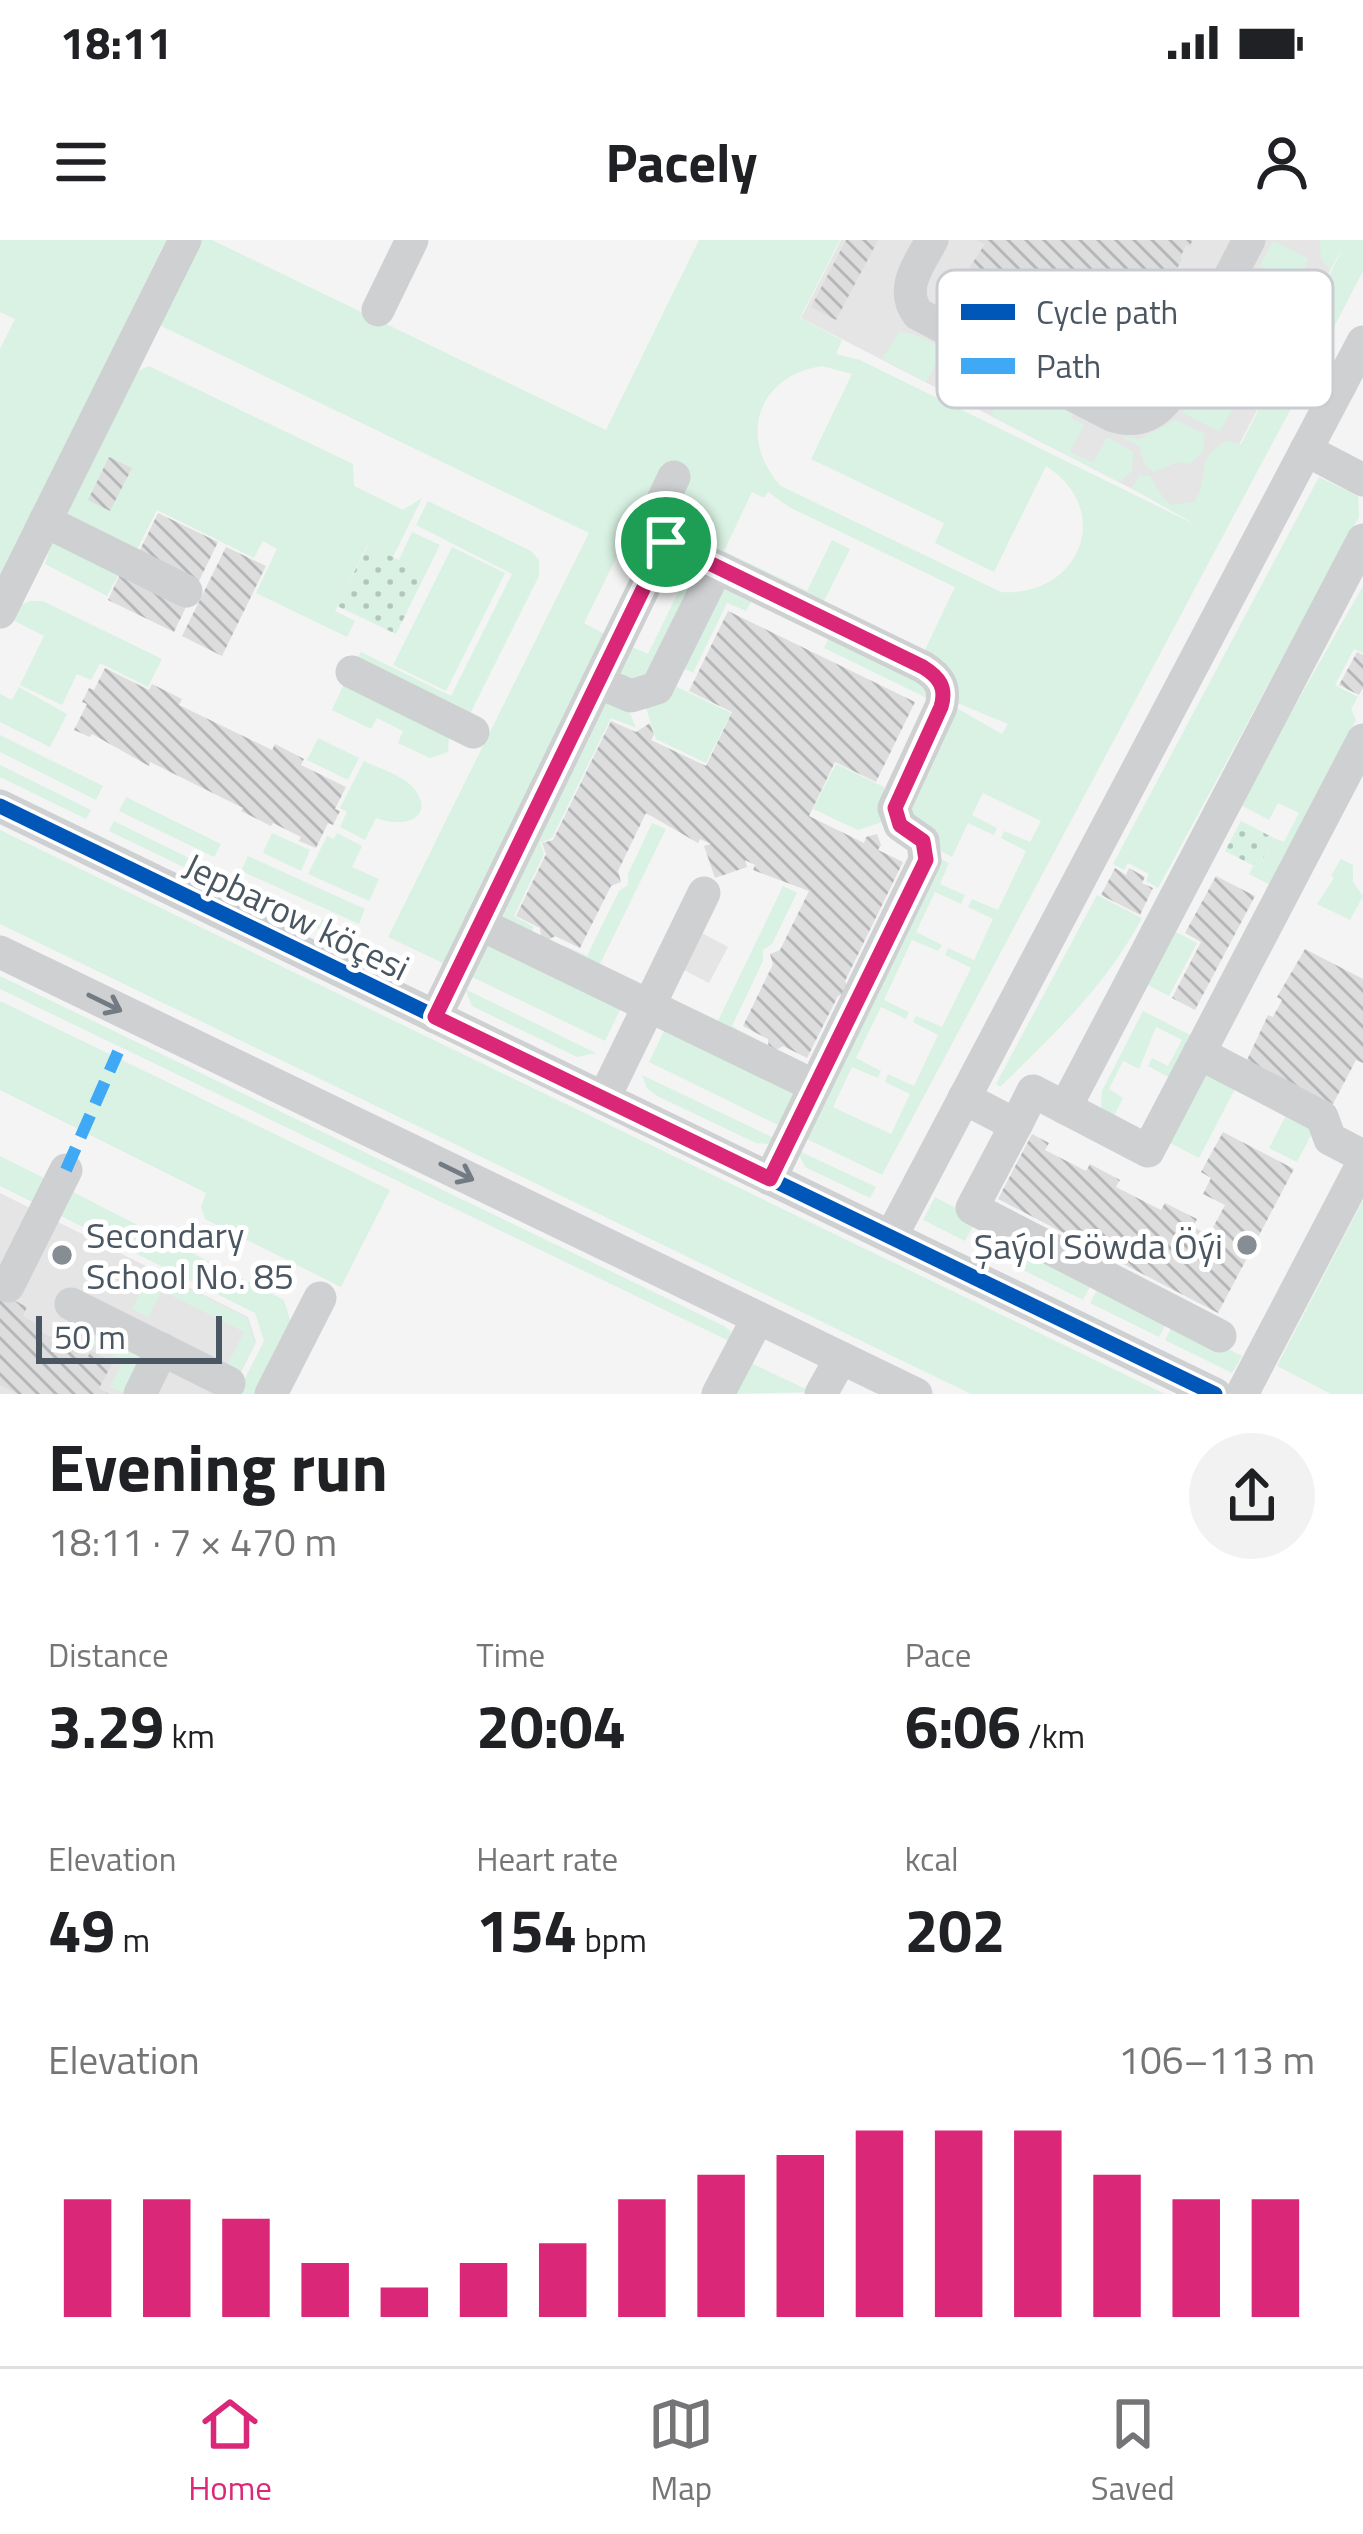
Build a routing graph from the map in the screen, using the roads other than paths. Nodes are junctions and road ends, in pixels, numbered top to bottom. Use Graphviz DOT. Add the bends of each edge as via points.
graph roads {
  1 [pos="185,240"];
  2 [pos="412,240"];
  3 [pos="932,240"];
  4 [pos="1249,240"];
  5 [pos="1233,270"];
  6 [pos="378,310"];
  7 [pos="937,324"];
  8 [pos="1363,342"];
  9 [pos="1333,382"];
  10 [pos="1340,386"];
  11 [pos="1333,399"];
  12 [pos="1102,408"];
  13 [pos="1159,408"];
  14 [pos="1328,408"];
  15 [pos="1306,450"];
  16 [pos="674,477"];
  17 [pos="1363,480"];
  18 [pos="45,521"];
  19 [pos="1363,540"];
  20 [pos="666,542"];
  21 [pos="717,567"];
  22 [pos="186,591"];
  23 [pos="0,612"];
  24 [pos="352,672"];
  25 [pos="598,682"];
  26 [pos="473,732"];
  27 [pos="1363,740"];
  28 [pos="1352,787"];
  29 [pos="0,806"];
  30 [pos="704,892"];
  31 [pos="480,924"];
  32 [pos="0,952"];
  33 [pos="649,1005"];
  34 [pos="435,1017"];
  35 [pos="1199,1053"];
  36 [pos="815,1086"];
  37 [pos="964,1098"];
  38 [pos="604,1099"];
  39 [pos="1065,1108"];
  40 [pos="1016,1125"];
  41 [pos="1363,1160"];
  42 [pos="66,1170"];
  43 [pos="770,1179"];
  44 [pos="891,1237"];
  45 [pos="8,1286"];
  46 [pos="320,1298"];
  47 [pos="71,1304"];
  48 [pos="758,1318"];
  49 [pos="1220,1336"];
  50 [pos="162,1349"];
  51 [pos="841,1358"];
  52 [pos="230,1383"];
  53 [pos="140,1394"];
  54 [pos="271,1394"];
  55 [pos="718,1394"];
  56 [pos="821,1394"];
  57 [pos="916,1394"];
  58 [pos="1215,1394"];
  59 [pos="1242,1394"];
  1 -- 18 [label="street"];
  2 -- 6 [label="street"];
  3 -- 7 [label="street" via="909,288 918,314"];
  4 -- 5 [label="street"];
  8 -- 10 [label="street"];
  9 -- 10 [label="street"];
  10 -- 11 [label="street"];
  12 -- 13 [label="street" via="1123,419"];
  14 -- 15 [label="street"];
  15 -- 17 [label="street"];
  15 -- 37 [label="street"];
  16 -- 20 [label="street" via="647,533"];
  18 -- 22 [label="street"];
  18 -- 23 [label="street"];
  19 -- 39 [label="street"];
  20 -- 21 [label="street"];
  20 -- 25 [label="street"];
  21 -- 25 [label="street" via="657,688 631,696"];
  21 -- 36 [label="street" via="923,667 943,689 895,808 900,825 923,841 926,860"];
  24 -- 26 [label="street"];
  25 -- 31 [label="street"];
  27 -- 28 [label="street"];
  28 -- 35 [label="street"];
  29 -- 34 [label="street, Jepbarow köçesi"];
  30 -- 33 [label="street"];
  31 -- 33 [label="street"];
  31 -- 34 [label="street"];
  32 -- 48 [label="street, one-way"];
  33 -- 36 [label="street"];
  33 -- 38 [label="street"];
  34 -- 38 [label="street, Jepbarow köçesi"];
  35 -- 39 [label="street" via="1148,1151"];
  35 -- 41 [label="street" via="1322,1117 1330,1139"];
  36 -- 43 [label="street"];
  37 -- 40 [label="street"];
  37 -- 44 [label="street"];
  38 -- 43 [label="street, Jepbarow köçesi"];
  39 -- 40 [label="street" via="1033,1091"];
  40 -- 49 [label="street" via="972,1208"];
  41 -- 59 [label="street"];
  42 -- 45 [label="street"];
  43 -- 44 [label="street, Jepbarow köçesi"];
  44 -- 58 [label="street, Jepbarow köçesi"];
  46 -- 54 [label="street"];
  47 -- 50 [label="street"];
  48 -- 51 [label="street"];
  48 -- 55 [label="street"];
  50 -- 52 [label="street"];
  50 -- 53 [label="street"];
  51 -- 56 [label="street"];
  51 -- 57 [label="street"];
}
